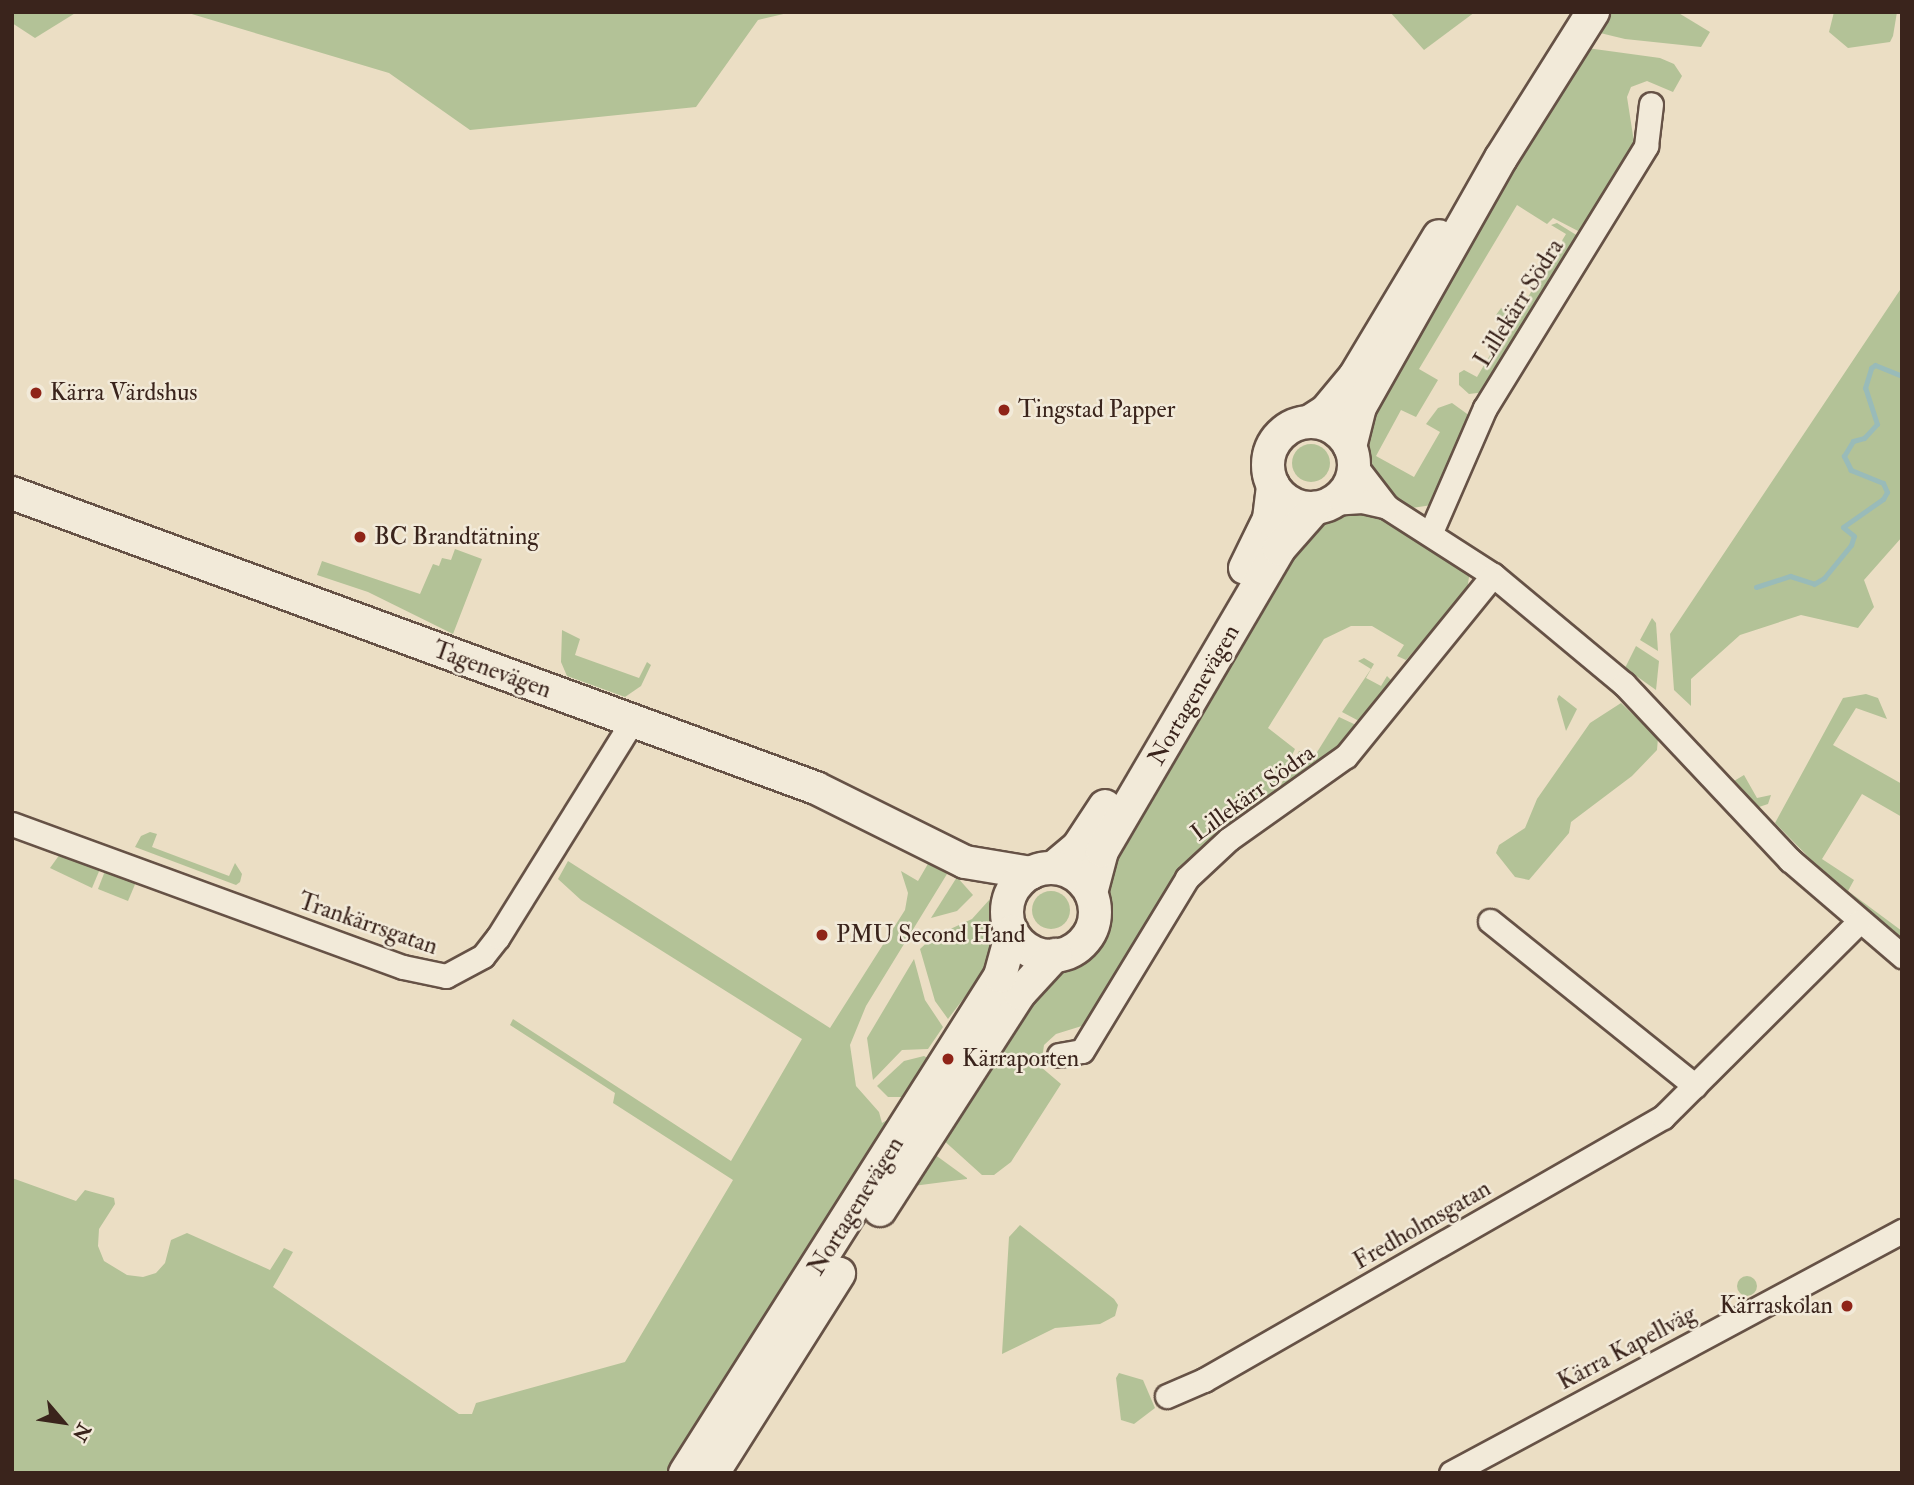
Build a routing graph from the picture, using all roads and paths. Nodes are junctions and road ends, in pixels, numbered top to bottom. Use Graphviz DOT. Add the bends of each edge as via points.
graph roads {
  1 [pos="1593,12"];
  2 [pos="1651,104"];
  3 [pos="1501,158"];
  4 [pos="1309,422"];
  5 [pos="1352,456"];
  6 [pos="1273,485"];
  7 [pos="12,493"];
  8 [pos="1324,505"];
  9 [pos="1387,507"];
  10 [pos="1431,532"];
  11 [pos="1493,575"];
  12 [pos="632,722"];
  13 [pos="12,824"];
  14 [pos="965,862"];
  15 [pos="1042,870"];
  16 [pos="1091,893"];
  17 [pos="1490,921"];
  18 [pos="1859,922"];
  19 [pos="1010,923"];
  20 [pos="1055,955"];
  21 [pos="1902,956"];
  22 [pos="1059,1055"];
  23 [pos="1695,1086"];
  24 [pos="1902,1231"];
  25 [pos="1167,1396"];
  26 [pos="685,1473"];
  27 [pos="713,1473"];
  28 [pos="1451,1473"];
  1 -- 3 [label="street, Nortagenevägen"];
  2 -- 10 [label="street, Lillekärr Södra" via="1646,146 1485,408"];
  3 -- 4 [label="street, Nortagenevägen" via="1415,271 1342,394"];
  3 -- 5 [label="street, Nortagenevägen" via="1360,407"];
  4 -- 5 [label="street" via="1333,428"];
  4 -- 6 [label="street, Nortagenevägen" via="1283,432 1274,443 1269,457"];
  5 -- 8 [label="street, Nortagenevägen" via="1348,486"];
  5 -- 9 [label="street"];
  6 -- 8 [label="street" via="1290,503"];
  6 -- 15 [label="street, Nortagenevägen" via="1260,543 1090,831 1079,847"];
  7 -- 12 [label="street, Tagenevägen"];
  8 -- 9 [label="street" via="1362,501"];
  8 -- 16 [label="street, Nortagenevägen" via="1279,549 1109,840 1093,875"];
  9 -- 10 [label="street"];
  10 -- 11 [label="street"];
  11 -- 18 [label="street" via="1624,684 1763,832"];
  11 -- 22 [label="street, Lillekärr Södra" via="1346,756 1229,839 1187,878 1082,1051"];
  12 -- 13 [label="street, Trankärrsgatan" via="498,937 483,956 446,976 403,967"];
  12 -- 14 [label="street, Tagenevägen" via="816,788"];
  14 -- 15 [label="street, Tagenevägen"];
  14 -- 19 [label="street, Tagenevägen"];
  15 -- 16 [label="street" via="1075,875"];
  15 -- 19 [label="street, Nortagenevägen" via="1014,890"];
  16 -- 20 [label="street, Nortagenevägen" via="1095,906 1090,934 1081,944"];
  17 -- 23 [label="street"];
  18 -- 21 [label="street"];
  18 -- 23 [label="street, Fredholmsgatan"];
  19 -- 20 [label="street" via="1030,950"];
  19 -- 26 [label="street, Nortagenevägen" via="1000,976"];
  20 -- 27 [label="street, Nortagenevägen" via="1020,993"];
  23 -- 25 [label="street, Fredholmsgatan" via="1663,1117 1204,1380"];
  24 -- 28 [label="street, Kärra Kapellväg"];
}
